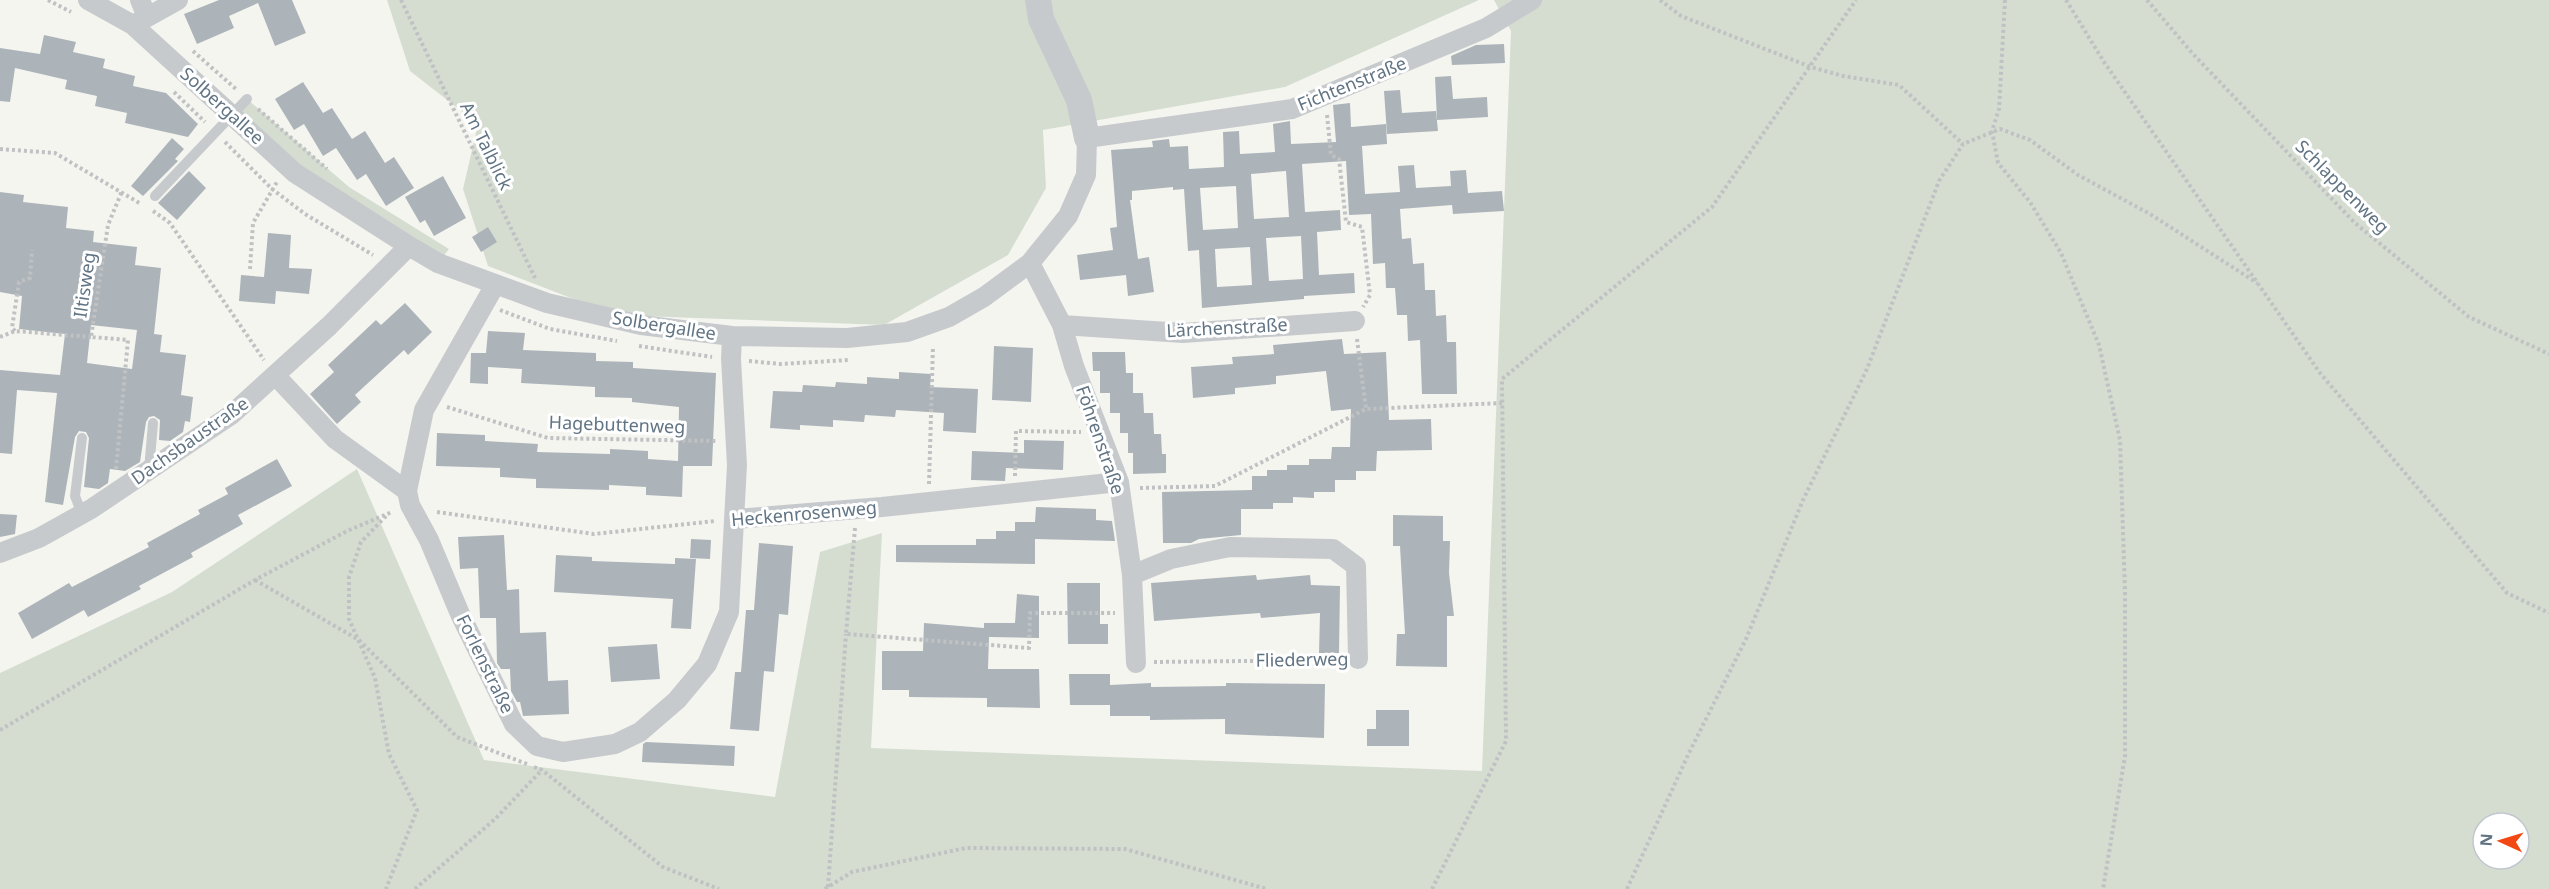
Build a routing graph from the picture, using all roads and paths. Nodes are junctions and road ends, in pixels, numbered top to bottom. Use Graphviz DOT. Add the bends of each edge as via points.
graph roads {
  1 [pos="88,0"];
  2 [pos="177,0"];
  3 [pos="401,0"];
  4 [pos="1038,0"];
  5 [pos="1532,0"];
  6 [pos="1660,0"];
  7 [pos="1856,0"];
  8 [pos="2004,0"];
  9 [pos="2066,0"];
  10 [pos="2147,0"];
  11 [pos="140,14"];
  12 [pos="184,43"];
  13 [pos="1811,67"];
  14 [pos="1325,95"];
  15 [pos="247,99"];
  16 [pos="231,115"];
  17 [pos="1992,131"];
  18 [pos="1087,138"];
  19 [pos="1963,144"];
  20 [pos="0,149"];
  21 [pos="287,166"];
  22 [pos="332,172"];
  23 [pos="122,191"];
  24 [pos="155,196"];
  25 [pos="409,246"];
  26 [pos="33,250"];
  27 [pos="1030,263"];
  28 [pos="250,269"];
  29 [pos="2257,283"];
  30 [pos="495,285"];
  31 [pos="547,303"];
  32 [pos="1355,321"];
  33 [pos="1062,325"];
  34 [pos="15,332"];
  35 [pos="732,336"];
  36 [pos="0,337"];
  37 [pos="91,337"];
  38 [pos="933,345"];
  39 [pos="2549,354"];
  40 [pos="275,375"];
  41 [pos="430,401"];
  42 [pos="1502,403"];
  43 [pos="1366,410"];
  44 [pos="153,423"];
  45 [pos="1100,433"];
  46 [pos="82,438"];
  47 [pos="737,442"];
  48 [pos="149,470"];
  49 [pos="1119,482"];
  50 [pos="1015,493"];
  51 [pos="114,494"];
  52 [pos="409,498"];
  53 [pos="929,502"];
  54 [pos="857,509"];
  55 [pos="434,512"];
  56 [pos="82,514"];
  57 [pos="388,514"];
  58 [pos="736,519"];
  59 [pos="0,553"];
  60 [pos="1132,575"];
  61 [pos="255,580"];
  62 [pos="1133,613"];
  63 [pos="2549,613"];
  64 [pos="846,634"];
  65 [pos="359,640"];
  66 [pos="1358,659"];
  67 [pos="1136,663"];
  68 [pos="0,730"];
  69 [pos="542,770"];
  70 [pos="827,888"];
  71 [pos="386,889"];
  72 [pos="415,889"];
  73 [pos="719,889"];
  74 [pos="1267,889"];
  75 [pos="1432,889"];
  76 [pos="1627,889"];
  77 [pos="2103,889"];
  1 -- 11 [label="street, Solbergallee"];
  2 -- 11 [label="street"];
  3 -- 31 [label="path, Am Talblick"];
  4 -- 18 [label="street, Solbergallee" via="1041,19 1079,100"];
  5 -- 14 [label="street, Fichtenstraße" via="1486,28"];
  6 -- 13 [label="path" via="1681,16"];
  7 -- 13 [label="path"];
  8 -- 17 [label="path" via="1999,109"];
  9 -- 29 [label="path" via="2104,62"];
  10 -- 39 [label="path, Schlappenweg" via="2193,54 2355,223 2469,317"];
  11 -- 16 [label="street, Solbergallee"];
  12 -- 15 [label="path"];
  13 -- 19 [label="path" via="1899,85"];
  13 -- 42 [label="path" via="1712,207 1502,379"];
  14 -- 18 [label="street, Fichtenstraße" via="1292,109"];
  14 -- 32 [label="path" via="1331,155 1339,159 1346,222 1362,227 1370,296"];
  15 -- 16 [label="lane"];
  15 -- 22 [label="path"];
  16 -- 21 [label="street, Solbergallee"];
  16 -- 24 [label="lane"];
  17 -- 19 [label="path"];
  17 -- 29 [label="path" via="2000,129 2030,140 2078,174 2150,214"];
  17 -- 77 [label="path" via="1998,163 2030,202 2061,253 2095,335 2120,440 2125,756"];
  18 -- 27 [label="street, Solbergallee" via="1086,176 1068,216"];
  19 -- 76 [label="path" via="1939,181 1867,369 1803,500 1746,639"];
  20 -- 23 [label="path" via="55,153"];
  21 -- 25 [label="street, Solbergallee"];
  21 -- 28 [label="path" via="253,223"];
  23 -- 37 [label="path, Iltisweg" via="108,225"];
  23 -- 40 [label="path" via="170,223"];
  25 -- 30 [label="street, Solbergallee" via="438,263"];
  25 -- 40 [label="street, Dachsbaustraße"];
  26 -- 34 [label="path" via="30,278 20,282 12,328"];
  27 -- 33 [label="street, Föhrenstraße"];
  27 -- 35 [label="street, Solbergallee" via="949,317 907,332 847,338"];
  29 -- 63 [label="path" via="2320,373 2507,593"];
  30 -- 31 [label="street, Solbergallee"];
  30 -- 41 [label="street"];
  31 -- 35 [label="street, Solbergallee" via="641,325"];
  32 -- 33 [label="street, Lärchenstraße" via="1183,333"];
  32 -- 43 [label="path"];
  33 -- 45 [label="street, Föhrenstraße"];
  34 -- 36 [label="path"];
  34 -- 37 [label="path"];
  35 -- 47 [label="street, Forlenstraße"];
  37 -- 51 [label="path, Iltisweg" via="128,340"];
  38 -- 53 [label="path"];
  40 -- 48 [label="street, Dachsbaustraße" via="231,416"];
  40 -- 52 [label="street" via="335,439"];
  41 -- 47 [label="path, Hagebuttenweg" via="548,438"];
  41 -- 52 [label="street" via="424,410"];
  42 -- 43 [label="path"];
  42 -- 75 [label="path" via="1506,741"];
  43 -- 49 [label="path" via="1215,486 1139,488"];
  44 -- 48 [label="lane"];
  45 -- 49 [label="street, Föhrenstraße"];
  45 -- 50 [label="path" via="1016,431"];
  46 -- 56 [label="lane" via="75,496"];
  47 -- 58 [label="street, Forlenstraße"];
  48 -- 51 [label="street, Dachsbaustraße"];
  49 -- 50 [label="street, Heckenrosenweg"];
  49 -- 60 [label="street, Föhrenstraße"];
  50 -- 53 [label="street, Heckenrosenweg"];
  51 -- 56 [label="street, Dachsbaustraße"];
  52 -- 57 [label="path"];
  52 -- 58 [label="street, Forlenstraße" via="514,724 537,746 563,752 593,750 640,732 677,700 707,664 729,612"];
  53 -- 54 [label="street, Heckenrosenweg"];
  54 -- 58 [label="street, Heckenrosenweg"];
  54 -- 64 [label="path"];
  55 -- 58 [label="path, Heckenrosenweg" via="594,534"];
  56 -- 59 [label="street, Dachsbaustraße" via="39,538"];
  57 -- 61 [label="path"];
  57 -- 65 [label="path" via="361,542 349,577 349,619"];
  60 -- 62 [label="street, Föhrenstraße"];
  60 -- 66 [label="street, Fliederweg" via="1171,559 1230,547 1333,549 1356,566"];
  61 -- 65 [label="path"];
  61 -- 68 [label="path"];
  62 -- 64 [label="path" via="1029,614 1029,648"];
  62 -- 67 [label="street, Föhrenstraße"];
  64 -- 70 [label="path"];
  65 -- 69 [label="path" via="457,737"];
  65 -- 71 [label="path" via="375,678 389,754 417,810"];
  66 -- 67 [label="path, Fliederweg"];
  69 -- 72 [label="path" via="495,819"];
  69 -- 73 [label="path" via="663,867"];
  70 -- 74 [label="path" via="852,872 966,848 1125,849"];
}
